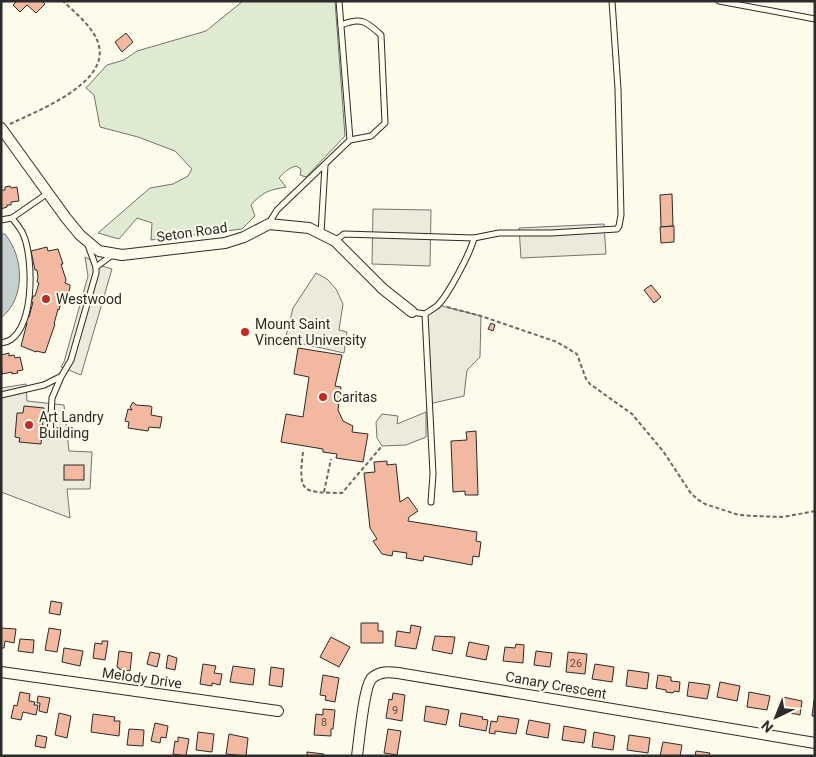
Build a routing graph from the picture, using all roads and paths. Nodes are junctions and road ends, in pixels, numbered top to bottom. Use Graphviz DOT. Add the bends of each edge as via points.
graph roads {
  1 [pos="63,1"];
  2 [pos="339,1"];
  3 [pos="612,1"];
  4 [pos="719,1"];
  5 [pos="815,19"];
  6 [pos="341,25"];
  7 [pos="1,128"];
  8 [pos="350,140"];
  9 [pos="325,165"];
  10 [pos="48,193"];
  11 [pos="12,218"];
  12 [pos="1,220"];
  13 [pos="269,224"];
  14 [pos="321,233"];
  15 [pos="474,238"];
  16 [pos="335,241"];
  17 [pos="87,242"];
  18 [pos="113,254"];
  19 [pos="96,267"];
  20 [pos="438,305"];
  21 [pos="412,312"];
  22 [pos="425,314"];
  23 [pos="1,343"];
  24 [pos="60,377"];
  25 [pos="1,395"];
  26 [pos="50,436"];
  27 [pos="382,446"];
  28 [pos="303,452"];
  29 [pos="331,459"];
  30 [pos="324,492"];
  31 [pos="431,502"];
  32 [pos="815,511"];
  33 [pos="1,672"];
  34 [pos="278,711"];
  35 [pos="815,743"];
  36 [pos="357,756"];
  1 -- 7 [label="path" via="92,31 99,45 100,61 81,86"];
  2 -- 6 [label="lane"];
  3 -- 15 [label="lane" via="618,89 619,226 613,230 499,233"];
  4 -- 5 [label="lane"];
  6 -- 8 [label="lane"];
  6 -- 8 [label="lane" via="353,20 367,22 381,35 385,123 371,136"];
  7 -- 10 [label="street, Seton Road"];
  8 -- 9 [label="lane"];
  9 -- 13 [label="lane" via="277,210"];
  9 -- 14 [label="lane"];
  10 -- 11 [label="lane"];
  10 -- 17 [label="street, Seton Road"];
  11 -- 12 [label="lane"];
  11 -- 23 [label="lane" via="23,234 28,253 30,290 19,331 11,341"];
  13 -- 14 [label="street" via="309,228"];
  13 -- 18 [label="street, Seton Road" via="225,243"];
  14 -- 16 [label="street"];
  15 -- 16 [label="lane" via="344,234"];
  15 -- 20 [label="lane" via="467,257"];
  16 -- 21 [label="street" via="383,289"];
  17 -- 18 [label="street, Seton Road" via="99,251"];
  17 -- 19 [label="lane"];
  18 -- 19 [label="lane"];
  19 -- 24 [label="lane" via="71,360"];
  20 -- 22 [label="lane"];
  20 -- 32 [label="path" via="481,316 569,348 576,354 590,384 632,414 663,451 690,492 705,504 731,513 754,516 782,517"];
  21 -- 22 [label="lane"];
  22 -- 31 [label="lane" via="433,474"];
  24 -- 25 [label="lane" via="44,386"];
  24 -- 26 [label="lane" via="52,398"];
  27 -- 30 [label="path" via="342,493"];
  28 -- 30 [label="path" via="301,483 305,488"];
  29 -- 30 [label="path"];
  33 -- 34 [label="street, Melody Drive"];
  35 -- 36 [label="street, Canary Crescent" via="398,672 382,672 371,679 367,690"];
}
